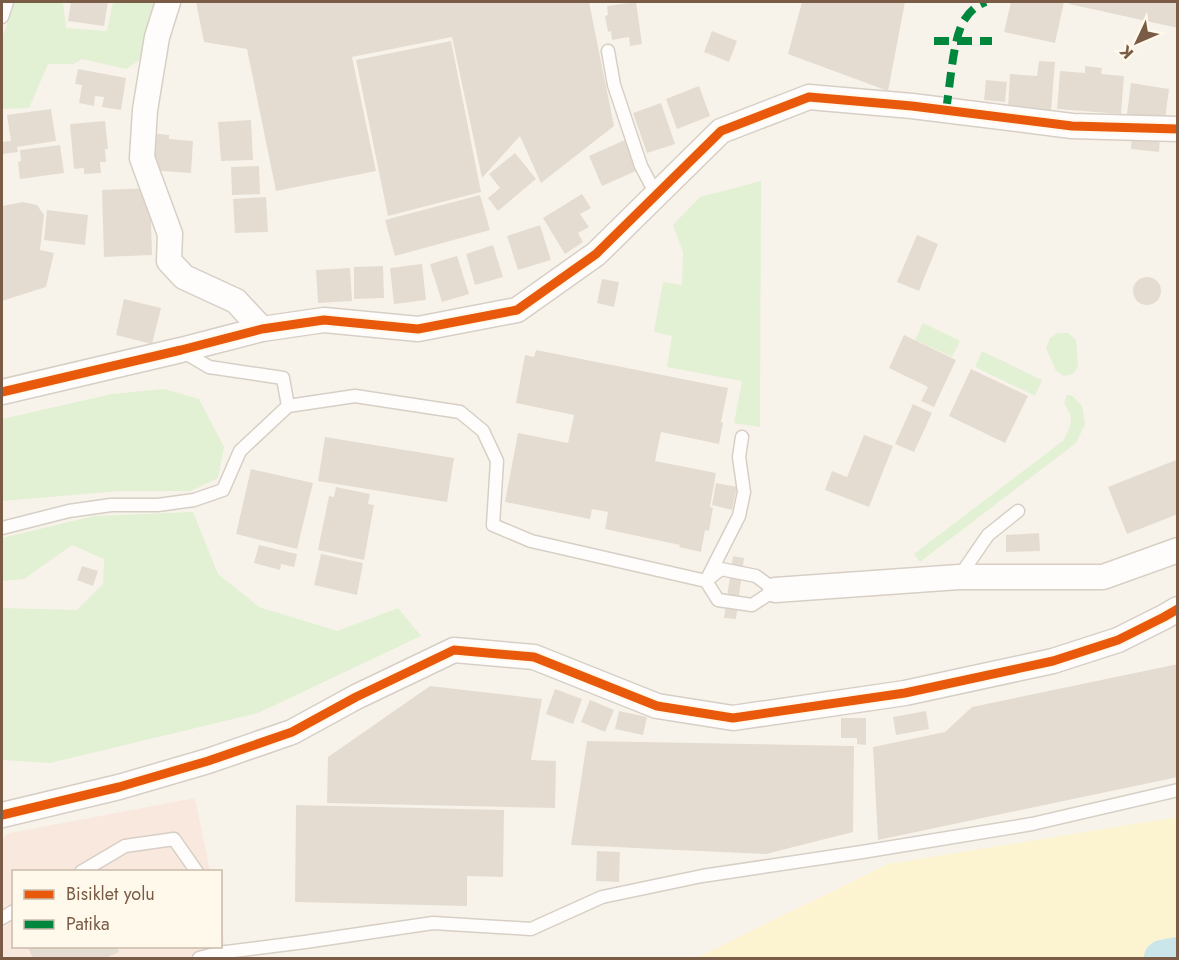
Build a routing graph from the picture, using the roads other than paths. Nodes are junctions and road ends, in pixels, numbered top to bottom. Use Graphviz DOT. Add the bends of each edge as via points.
graph roads {
  1 [pos="7,2"];
  2 [pos="168,2"];
  3 [pos="2,17"];
  4 [pos="608,51"];
  5 [pos="1178,129"];
  6 [pos="657,196"];
  7 [pos="262,329"];
  8 [pos="181,350"];
  9 [pos="2,392"];
  10 [pos="288,406"];
  11 [pos="742,437"];
  12 [pos="1018,511"];
  13 [pos="2,528"];
  14 [pos="1178,550"];
  15 [pos="959,577"];
  16 [pos="706,580"];
  17 [pos="775,590"];
  18 [pos="1178,609"];
  19 [pos="1178,790"];
  20 [pos="2,815"];
  21 [pos="84,870"];
  22 [pos="196,870"];
  23 [pos="218,950"];
  24 [pos="199,958"];
  1 -- 3 [label="lane"];
  2 -- 7 [label="street" via="157,37 142,158 170,234 169,261 184,278 236,301"];
  4 -- 6 [label="lane" via="614,86 641,166"];
  5 -- 6 [label="street" via="1072,126 809,97 721,131"];
  6 -- 7 [label="street" via="596,254 517,310 418,329 324,320"];
  7 -- 8 [label="street"];
  8 -- 9 [label="street"];
  8 -- 10 [label="lane" via="208,367 283,378"];
  10 -- 13 [label="lane" via="240,451 223,490 167,504 69,511"];
  10 -- 16 [label="lane" via="355,396 460,412 483,431 497,461 493,525 531,541"];
  11 -- 16 [label="lane" via="739,457 744,492 739,516"];
  12 -- 15 [label="lane" via="988,535"];
  14 -- 15 [label="street" via="1103,577"];
  15 -- 17 [label="street"];
  16 -- 17 [label="lane" via="721,570 756,576"];
  16 -- 17 [label="lane" via="718,600 752,605"];
  18 -- 20 [label="street" via="1118,640 1053,661 905,693 733,718 657,706 534,657 454,650 292,732 119,787"];
  19 -- 23 [label="lane" via="1032,824 702,876 602,897 531,929 433,923"];
  21 -- 22 [label="lane" via="125,846 174,839"];
  23 -- 24 [label="lane"];
}
